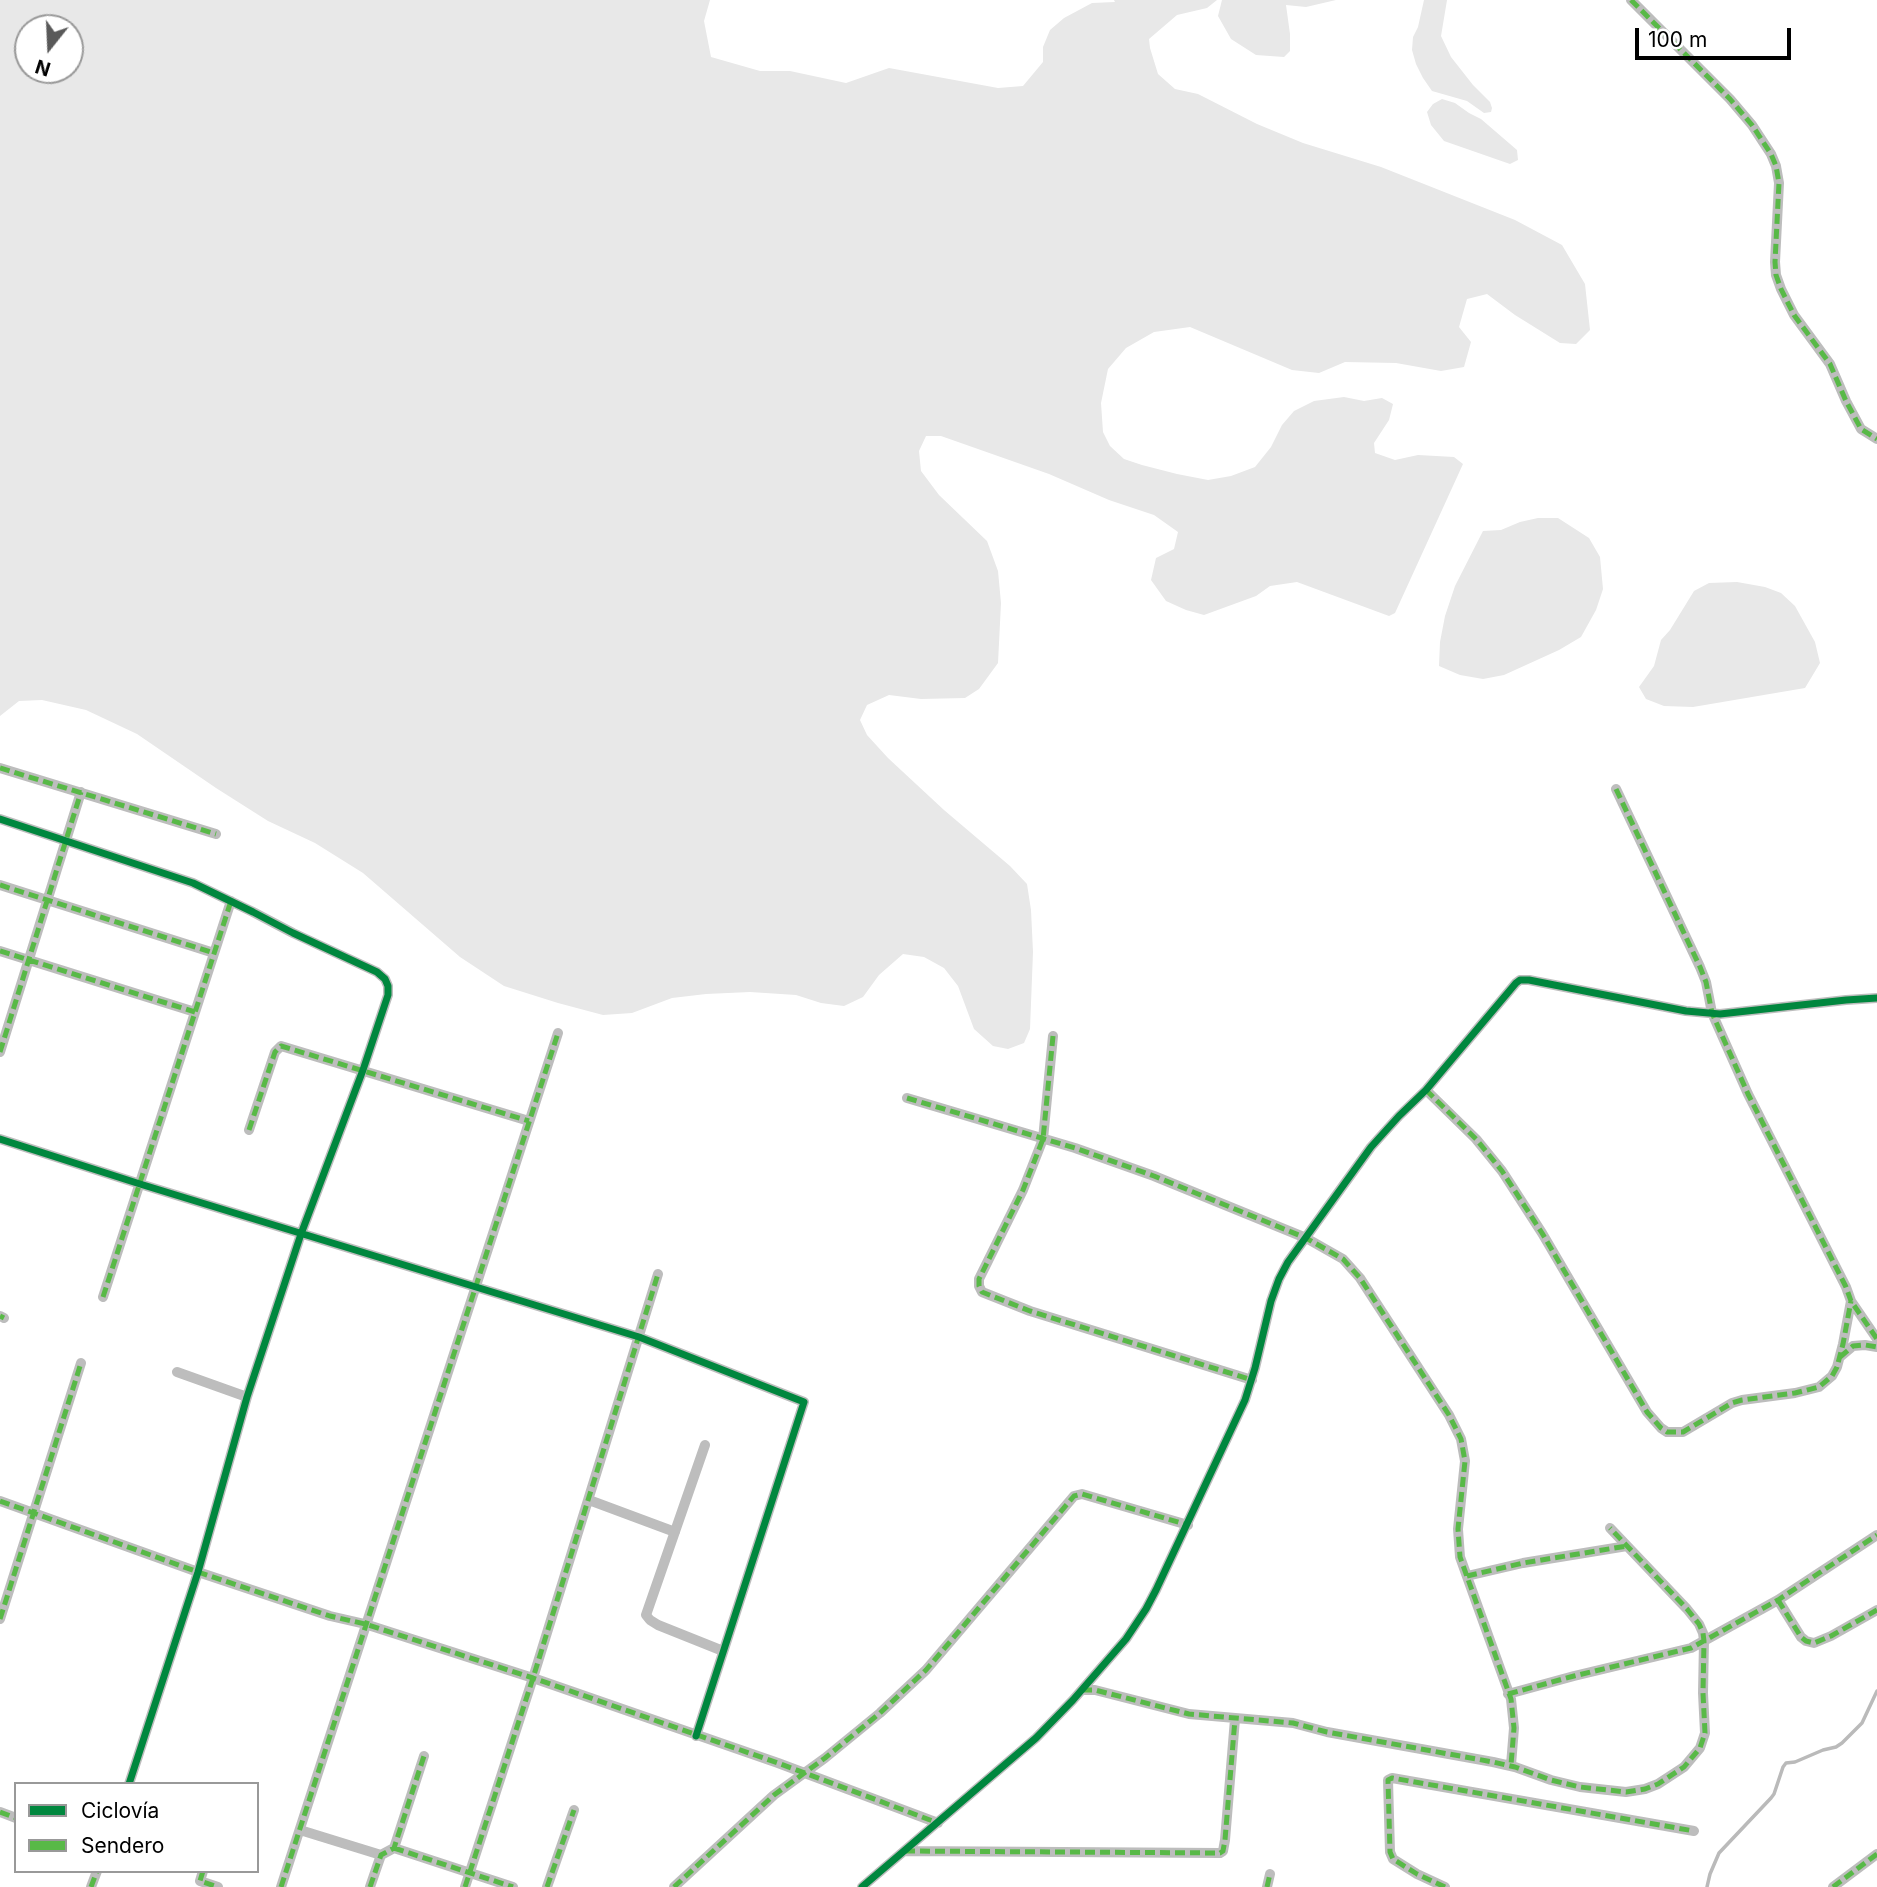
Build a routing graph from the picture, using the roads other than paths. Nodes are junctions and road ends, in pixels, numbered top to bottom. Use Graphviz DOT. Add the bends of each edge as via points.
graph roads {
  1 [pos="1631,0"];
  2 [pos="1877,439"];
  3 [pos="0,768"];
  4 [pos="1616,789"];
  5 [pos="81,792"];
  6 [pos="0,819"];
  7 [pos="216,834"];
  8 [pos="66,841"];
  9 [pos="0,885"];
  10 [pos="47,900"];
  11 [pos="231,901"];
  12 [pos="0,951"];
  13 [pos="214,953"];
  14 [pos="29,960"];
  15 [pos="1877,998"];
  16 [pos="195,1012"];
  17 [pos="1712,1013"];
  18 [pos="558,1033"];
  19 [pos="1053,1037"];
  20 [pos="0,1052"];
  21 [pos="363,1070"];
  22 [pos="1426,1090"];
  23 [pos="907,1098"];
  24 [pos="529,1121"];
  25 [pos="248,1130"];
  26 [pos="0,1139"];
  27 [pos="1043,1139"];
  28 [pos="139,1184"];
  29 [pos="301,1234"];
  30 [pos="1306,1238"];
  31 [pos="659,1274"];
  32 [pos="475,1287"];
  33 [pos="103,1297"];
  34 [pos="1851,1301"];
  35 [pos="639,1337"];
  36 [pos="1877,1339"];
  37 [pos="1877,1347"];
  38 [pos="1840,1357"];
  39 [pos="81,1363"];
  40 [pos="177,1371"];
  41 [pos="1252,1380"];
  42 [pos="247,1397"];
  43 [pos="705,1444"];
  44 [pos="589,1500"];
  45 [pos="0,1501"];
  46 [pos="34,1513"];
  47 [pos="1188,1525"];
  48 [pos="1610,1528"];
  49 [pos="675,1532"];
  50 [pos="1877,1535"];
  51 [pos="1627,1546"];
  52 [pos="198,1572"];
  53 [pos="1467,1576"];
  54 [pos="1778,1600"];
  55 [pos="1877,1610"];
  56 [pos="0,1619"];
  57 [pos="365,1624"];
  58 [pos="1704,1642"];
  59 [pos="723,1651"];
  60 [pos="533,1678"];
  61 [pos="1082,1690"];
  62 [pos="1508,1693"];
  63 [pos="1235,1719"];
  64 [pos="696,1736"];
  65 [pos="424,1756"];
  66 [pos="1511,1765"];
  67 [pos="803,1772"];
  68 [pos="130,1782"];
  69 [pos="574,1810"];
  70 [pos="938,1823"];
  71 [pos="300,1830"];
  72 [pos="1694,1831"];
  73 [pos="394,1848"];
  74 [pos="905,1851"];
  75 [pos="1877,1854"];
  76 [pos="381,1855"];
  77 [pos="202,1873"];
  78 [pos="469,1873"];
  79 [pos="1270,1874"];
  80 [pos="218,1887"];
  81 [pos="281,1887"];
  82 [pos="370,1887"];
  83 [pos="465,1887"];
  84 [pos="513,1887"];
  85 [pos="547,1887"];
  86 [pos="674,1887"];
  87 [pos="862,1887"];
  88 [pos="1267,1887"];
  89 [pos="1445,1887"];
  90 [pos="1833,1887"];
  1 -- 2 [label="street" via="1730,99 1771,154 1778,176 1775,262 1781,289 1830,364 1861,429"];
  3 -- 5 [label="street"];
  4 -- 17 [label="street" via="1700,967"];
  5 -- 7 [label="street"];
  5 -- 8 [label="street"];
  6 -- 8 [label="street"];
  8 -- 10 [label="street"];
  8 -- 11 [label="street" via="169,874"];
  9 -- 10 [label="street"];
  10 -- 13 [label="street"];
  10 -- 14 [label="street"];
  11 -- 13 [label="street"];
  11 -- 21 [label="street" via="385,979 388,995"];
  12 -- 14 [label="street"];
  13 -- 16 [label="street"];
  14 -- 16 [label="street"];
  14 -- 20 [label="street"];
  15 -- 17 [label="street"];
  16 -- 28 [label="street"];
  17 -- 22 [label="street" via="1520,980"];
  17 -- 34 [label="street"];
  18 -- 24 [label="street"];
  19 -- 27 [label="street"];
  21 -- 24 [label="street"];
  21 -- 25 [label="street" via="281,1046"];
  21 -- 29 [label="street"];
  22 -- 30 [label="street" via="1371,1147"];
  22 -- 38 [label="street" via="1502,1171 1647,1412 1667,1432 1683,1432 1742,1400 1819,1387 1832,1376"];
  23 -- 27 [label="street"];
  24 -- 32 [label="street"];
  26 -- 28 [label="street"];
  27 -- 30 [label="street" via="1154,1176"];
  27 -- 41 [label="street" via="979,1279 982,1292"];
  28 -- 29 [label="street"];
  28 -- 33 [label="street"];
  29 -- 32 [label="street"];
  29 -- 42 [label="street"];
  30 -- 41 [label="street" via="1275,1290"];
  30 -- 53 [label="street" via="1343,1259 1360,1278 1461,1439 1465,1461 1458,1542"];
  31 -- 35 [label="street"];
  32 -- 35 [label="street"];
  32 -- 57 [label="street"];
  34 -- 36 [label="street"];
  34 -- 38 [label="street"];
  35 -- 44 [label="street"];
  35 -- 59 [label="street" via="804,1402"];
  37 -- 38 [label="street" via="1853,1346"];
  39 -- 46 [label="street"];
  40 -- 42 [label="street"];
  41 -- 47 [label="street"];
  42 -- 52 [label="street"];
  43 -- 49 [label="street"];
  44 -- 49 [label="street"];
  44 -- 60 [label="street"];
  45 -- 46 [label="street"];
  46 -- 52 [label="street"];
  46 -- 56 [label="street"];
  47 -- 61 [label="street" via="1136,1625"];
  47 -- 67 [label="street" via="1082,1494 1074,1496 926,1670 880,1713"];
  48 -- 51 [label="street"];
  49 -- 59 [label="street" via="646,1615 658,1625"];
  50 -- 54 [label="street"];
  51 -- 53 [label="street"];
  51 -- 58 [label="street" via="1687,1609 1699,1624"];
  52 -- 57 [label="street"];
  52 -- 68 [label="street"];
  53 -- 62 [label="street"];
  54 -- 55 [label="street" via="1801,1637 1814,1643"];
  54 -- 58 [label="street"];
  57 -- 60 [label="street"];
  57 -- 71 [label="street"];
  58 -- 62 [label="street"];
  58 -- 66 [label="street" via="1704,1733 1693,1758 1672,1776 1645,1789 1606,1791 1565,1784"];
  59 -- 64 [label="street"];
  60 -- 64 [label="street"];
  60 -- 78 [label="street"];
  61 -- 63 [label="street" via="1189,1714"];
  61 -- 70 [label="street" via="1037,1738"];
  62 -- 66 [label="street" via="1514,1715"];
  63 -- 66 [label="street" via="1293,1723"];
  63 -- 74 [label="street" via="1225,1840 1220,1853"];
  64 -- 67 [label="street"];
  65 -- 73 [label="street"];
  67 -- 70 [label="street"];
  67 -- 86 [label="street"];
  69 -- 85 [label="street"];
  70 -- 74 [label="street"];
  71 -- 76 [label="street"];
  71 -- 81 [label="street"];
  72 -- 89 [label="street" via="1388,1780 1392,1859"];
  73 -- 76 [label="street"];
  73 -- 78 [label="street"];
  74 -- 87 [label="street"];
  75 -- 90 [label="street"];
  76 -- 82 [label="street"];
  77 -- 80 [label="street" via="200,1881"];
  78 -- 83 [label="street"];
  78 -- 84 [label="street"];
  79 -- 88 [label="street"];
}
